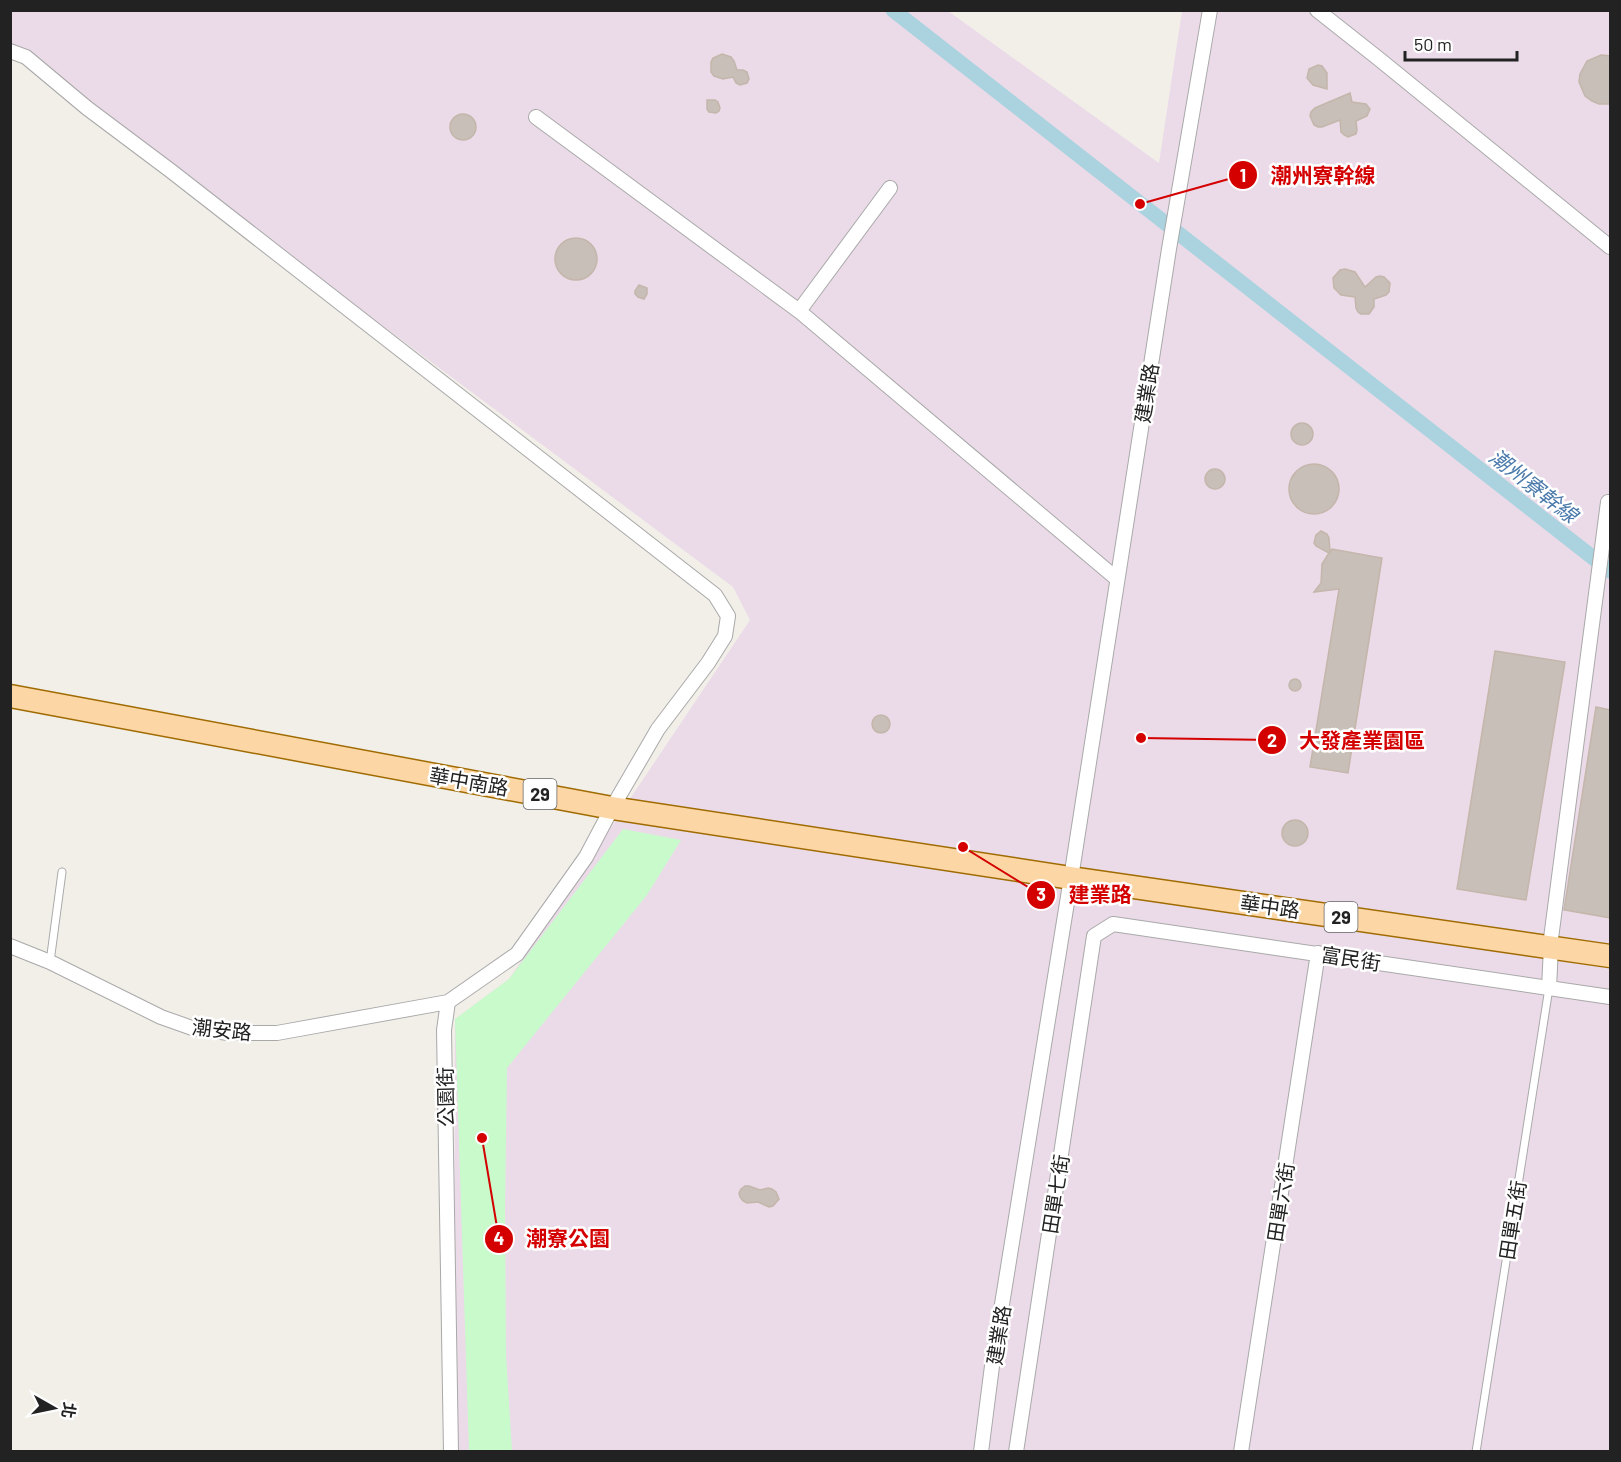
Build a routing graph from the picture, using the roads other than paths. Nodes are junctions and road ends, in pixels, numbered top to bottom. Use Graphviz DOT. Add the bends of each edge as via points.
graph roads {
  1 [pos="1210,10"];
  2 [pos="1317,10"];
  3 [pos="10,51"];
  4 [pos="536,117"];
  5 [pos="890,188"];
  6 [pos="1611,247"];
  7 [pos="799,311"];
  8 [pos="1611,504"];
  9 [pos="1117,579"];
  10 [pos="10,696"];
  11 [pos="612,808"];
  12 [pos="62,872"];
  13 [pos="1071,878"];
  14 [pos="1094,936"];
  15 [pos="10,946"];
  16 [pos="1551,947"];
  17 [pos="1318,953"];
  18 [pos="1611,956"];
  19 [pos="50,962"];
  20 [pos="1549,988"];
  21 [pos="1611,997"];
  22 [pos="448,1002"];
  23 [pos="451,1452"];
  24 [pos="981,1452"];
  25 [pos="1016,1452"];
  26 [pos="1241,1452"];
  27 [pos="1476,1452"];
  1 -- 9 [label="street, 建業路"];
  2 -- 6 [label="street"];
  3 -- 11 [label="street" via="26,57 715,595 728,615 725,636 658,729"];
  4 -- 7 [label="street"];
  5 -- 7 [label="street"];
  7 -- 9 [label="street"];
  8 -- 16 [label="street" via="1608,502"];
  9 -- 13 [label="street, 建業路"];
  10 -- 11 [label="main road, 華中南路 / 29"];
  11 -- 13 [label="main road, 華中南路 / 29"];
  11 -- 22 [label="street" via="586,857 517,954"];
  12 -- 19 [label="lane"];
  13 -- 16 [label="main road, 華中路 / 29"];
  13 -- 24 [label="street, 建業路"];
  14 -- 17 [label="street, 富民街" via="1113,924"];
  14 -- 25 [label="street, 田單七街"];
  15 -- 19 [label="street, 潮安路"];
  16 -- 18 [label="main road, 華中路 / 29"];
  16 -- 20 [label="street"];
  17 -- 20 [label="street, 富民街"];
  17 -- 26 [label="street, 田單六街"];
  19 -- 22 [label="street, 潮安路" via="161,1017 192,1028 228,1033 277,1033"];
  20 -- 21 [label="street, 富民街"];
  20 -- 27 [label="lane, 田單五街"];
  22 -- 23 [label="street, 公園街" via="444,1030"];
}
